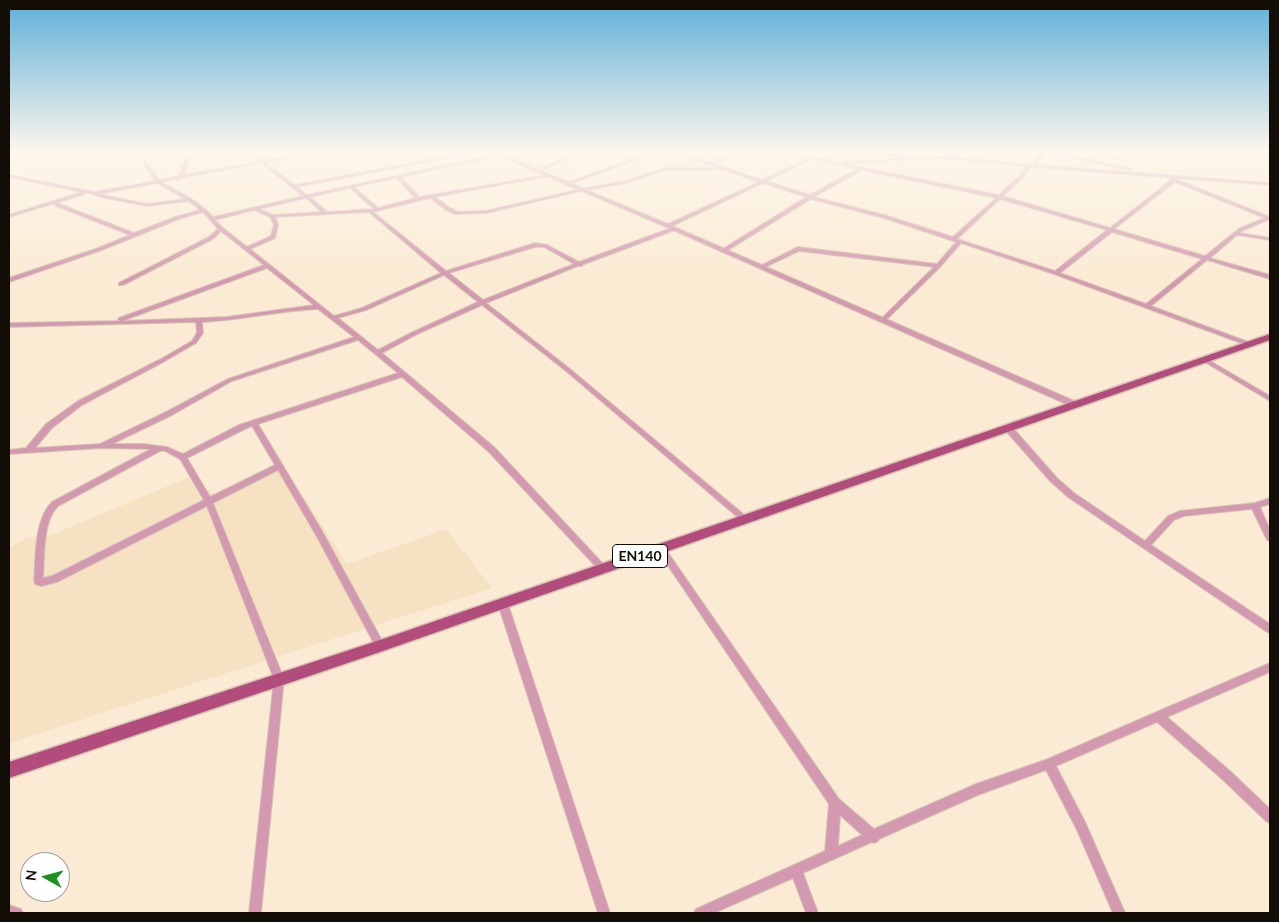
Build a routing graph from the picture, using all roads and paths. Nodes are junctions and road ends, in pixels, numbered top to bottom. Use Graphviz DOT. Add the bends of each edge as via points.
graph roads {
  1 [pos="78,194"];
  2 [pos="97,194"];
  3 [pos="179,194"];
  4 [pos="315,194"];
  5 [pos="360,194"];
  6 [pos="414,194"];
  7 [pos="442,194"];
  8 [pos="564,194"];
  9 [pos="590,194"];
  10 [pos="737,194"];
  11 [pos="801,194"];
  12 [pos="815,194"];
  13 [pos="985,194"];
  14 [pos="1003,194"];
  15 [pos="1157,194"];
  16 [pos="1207,194"];
  17 [pos="306,196"];
  18 [pos="431,196"];
  19 [pos="810,197"];
  20 [pos="1000,197"];
  21 [pos="418,199"];
  22 [pos="190,200"];
  23 [pos="56,201"];
  24 [pos="254,209"];
  25 [pos="377,209"];
  26 [pos="204,210"];
  27 [pos="370,210"];
  28 [pos="326,213"];
  29 [pos="9,216"];
  30 [pos="272,216"];
  31 [pos="290,216"];
  32 [pos="1269,218"];
  33 [pos="212,219"];
  34 [pos="276,224"];
  35 [pos="670,228"];
  36 [pos="221,229"];
  37 [pos="1113,229"];
  38 [pos="1238,234"];
  39 [pos="134,235"];
  40 [pos="1270,239"];
  41 [pos="956,241"];
  42 [pos="247,249"];
  43 [pos="723,251"];
  44 [pos="1205,258"];
  45 [pos="580,265"];
  46 [pos="266,266"];
  47 [pos="938,266"];
  48 [pos="761,268"];
  49 [pos="1056,273"];
  50 [pos="445,274"];
  51 [pos="1270,277"];
  52 [pos="9,280"];
  53 [pos="121,284"];
  54 [pos="307,298"];
  55 [pos="480,302"];
  56 [pos="318,306"];
  57 [pos="1147,306"];
  58 [pos="300,307"];
  59 [pos="332,318"];
  60 [pos="199,320"];
  61 [pos="882,320"];
  62 [pos="114,321"];
  63 [pos="9,325"];
  64 [pos="1270,337"];
  65 [pos="358,338"];
  66 [pos="1249,344"];
  67 [pos="378,353"];
  68 [pos="1205,360"];
  69 [pos="403,374"];
  70 [pos="1270,399"];
  71 [pos="1076,406"];
  72 [pos="254,423"];
  73 [pos="1009,429"];
  74 [pos="101,446"];
  75 [pos="159,448"];
  76 [pos="28,451"];
  77 [pos="9,452"];
  78 [pos="183,457"];
  79 [pos="278,467"];
  80 [pos="1270,501"];
  81 [pos="209,502"];
  82 [pos="1255,506"];
  83 [pos="744,518"];
  84 [pos="1270,538"];
  85 [pos="1147,544"];
  86 [pos="661,549"];
  87 [pos="603,569"];
  88 [pos="503,604"];
  89 [pos="1270,629"];
  90 [pos="380,646"];
  91 [pos="1270,666"];
  92 [pos="279,679"];
  93 [pos="1158,716"];
  94 [pos="1049,764"];
  95 [pos="9,770"];
  96 [pos="835,803"];
  97 [pos="1270,817"];
  98 [pos="874,837"];
  99 [pos="832,854"];
  100 [pos="796,870"];
  101 [pos="9,911"];
  102 [pos="17,913"];
  103 [pos="255,913"];
  104 [pos="604,913"];
  105 [pos="700,913"];
  106 [pos="812,913"];
  107 [pos="1119,913"];
  1 -- 23 [label="street"];
  2 -- 22 [label="street" via="147,205"];
  3 -- 22 [label="street"];
  4 -- 17 [label="street"];
  5 -- 25 [label="street"];
  6 -- 21 [label="street"];
  7 -- 18 [label="street"];
  8 -- 18 [label="street" via="470,214 448,209"];
  9 -- 35 [label="street"];
  10 -- 35 [label="street"];
  11 -- 19 [label="street"];
  12 -- 19 [label="street"];
  13 -- 20 [label="street"];
  14 -- 20 [label="street"];
  15 -- 37 [label="street"];
  16 -- 32 [label="street"];
  17 -- 24 [label="street"];
  17 -- 28 [label="street"];
  18 -- 21 [label="street"];
  19 -- 41 [label="street" via="886,217"];
  19 -- 43 [label="street"];
  20 -- 37 [label="street"];
  20 -- 41 [label="street"];
  21 -- 25 [label="street"];
  22 -- 26 [label="street"];
  23 -- 29 [label="street"];
  23 -- 39 [label="street" via="58,205"];
  24 -- 30 [label="street"];
  24 -- 33 [label="street"];
  25 -- 27 [label="street"];
  26 -- 33 [label="street"];
  26 -- 39 [label="street"];
  27 -- 28 [label="street"];
  27 -- 50 [label="street"];
  28 -- 31 [label="street"];
  30 -- 31 [label="street"];
  30 -- 34 [label="street"];
  31 -- 34 [label="street"];
  32 -- 38 [label="street"];
  33 -- 36 [label="street"];
  34 -- 42 [label="street" via="273,237"];
  35 -- 43 [label="street"];
  35 -- 45 [label="street"];
  36 -- 42 [label="street"];
  36 -- 53 [label="street" via="211,238"];
  37 -- 44 [label="street"];
  37 -- 49 [label="street"];
  38 -- 40 [label="street"];
  38 -- 44 [label="street"];
  39 -- 52 [label="street"];
  41 -- 47 [label="street"];
  41 -- 49 [label="street"];
  42 -- 46 [label="street"];
  43 -- 48 [label="street"];
  44 -- 51 [label="street"];
  44 -- 57 [label="street"];
  45 -- 50 [label="street" via="538,245"];
  45 -- 55 [label="street"];
  46 -- 54 [label="street"];
  46 -- 62 [label="street"];
  47 -- 48 [label="street" via="798,248"];
  47 -- 61 [label="street"];
  48 -- 61 [label="street"];
  49 -- 57 [label="street"];
  50 -- 55 [label="street"];
  50 -- 59 [label="street" via="364,309"];
  54 -- 56 [label="street"];
  54 -- 58 [label="street"];
  55 -- 67 [label="street"];
  55 -- 83 [label="street" via="568,370"];
  56 -- 58 [label="street"];
  56 -- 59 [label="street"];
  57 -- 66 [label="street"];
  58 -- 60 [label="street" via="260,315"];
  59 -- 65 [label="street"];
  60 -- 62 [label="street"];
  60 -- 76 [label="street" via="200,333 194,342 80,403 49,426"];
  61 -- 71 [label="street"];
  62 -- 63 [label="street"];
  64 -- 66 [label="main road, EN140"];
  65 -- 67 [label="street"];
  65 -- 74 [label="street" via="230,380"];
  66 -- 68 [label="main road, EN140"];
  67 -- 69 [label="street"];
  68 -- 70 [label="street"];
  68 -- 71 [label="main road, EN140"];
  69 -- 72 [label="street"];
  69 -- 87 [label="street" via="491,449"];
  71 -- 73 [label="main road, EN140"];
  72 -- 78 [label="street"];
  72 -- 79 [label="street"];
  73 -- 83 [label="main road, EN140"];
  73 -- 85 [label="street" via="1071,495"];
  74 -- 75 [label="street"];
  74 -- 76 [label="street"];
  75 -- 78 [label="street"];
  75 -- 81 [label="street" via="49,510 43,526 38,581 54,579"];
  76 -- 77 [label="street"];
  78 -- 81 [label="street"];
  79 -- 81 [label="street"];
  79 -- 90 [label="street"];
  80 -- 82 [label="street"];
  81 -- 92 [label="street"];
  82 -- 84 [label="street"];
  82 -- 85 [label="street" via="1183,512"];
  83 -- 86 [label="main road, EN140"];
  85 -- 89 [label="street"];
  86 -- 87 [label="main road, EN140"];
  86 -- 96 [label="street"];
  87 -- 88 [label="main road, EN140"];
  88 -- 90 [label="main road, EN140"];
  88 -- 104 [label="street"];
  90 -- 92 [label="main road, EN140"];
  91 -- 93 [label="street"];
  92 -- 95 [label="main road, EN140"];
  92 -- 103 [label="street"];
  93 -- 94 [label="street"];
  93 -- 97 [label="street"];
  94 -- 98 [label="street" via="976,790"];
  94 -- 107 [label="street" via="1081,826"];
  96 -- 98 [label="street"];
  96 -- 99 [label="street"];
  98 -- 99 [label="street"];
  99 -- 100 [label="street"];
  100 -- 105 [label="street"];
  100 -- 106 [label="street"];
  101 -- 102 [label="street"];
}
